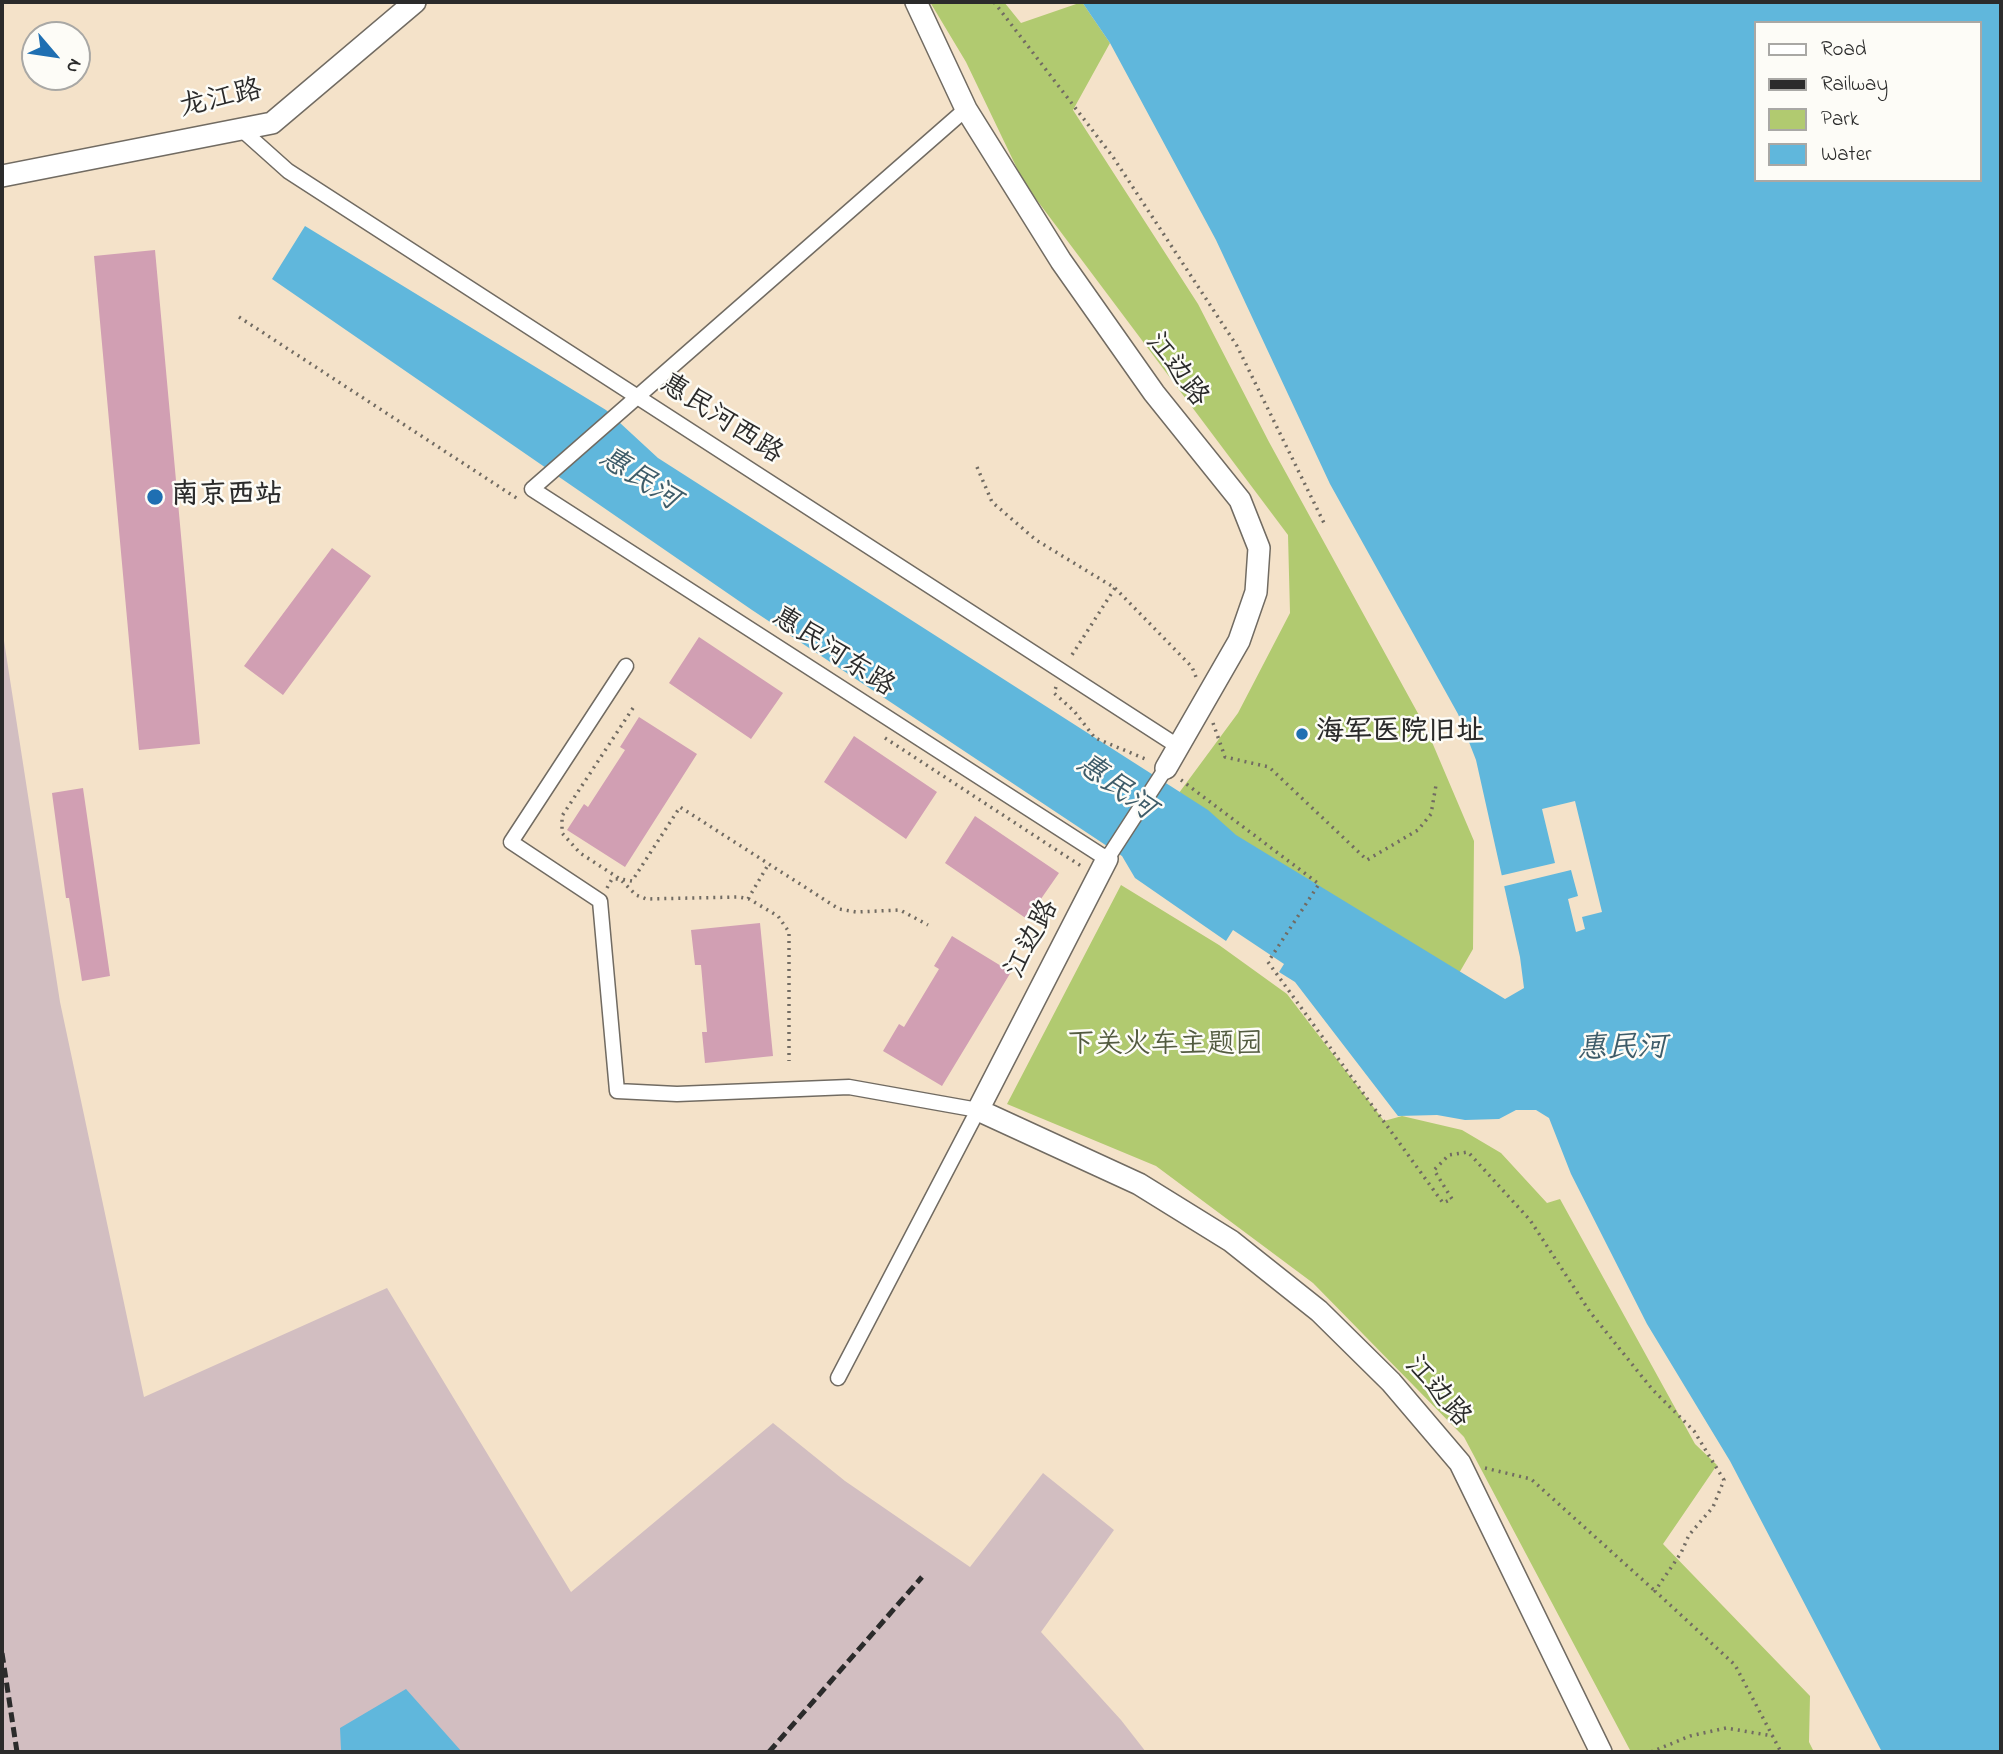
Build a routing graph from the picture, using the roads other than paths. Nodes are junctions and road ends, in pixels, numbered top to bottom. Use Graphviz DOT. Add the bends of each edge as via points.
graph roads {
  1 [pos="415,2"];
  2 [pos="916,2"];
  3 [pos="966,109"];
  4 [pos="241,129"];
  5 [pos="2,176"];
  6 [pos="631,399"];
  7 [pos="626,666"];
  8 [pos="1179,747"];
  9 [pos="1166,768"];
  10 [pos="1107,859"];
  11 [pos="978,1110"];
  12 [pos="838,1378"];
  13 [pos="1601,1752"];
  1 -- 4 [label="street, 龙江路" via="272,124"];
  2 -- 3 [label="street, 江边路"];
  3 -- 6 [label="street"];
  3 -- 9 [label="street, 江边路" via="1061,261 1146,382 1240,499 1259,548 1256,592 1240,642"];
  4 -- 5 [label="street, 龙江路"];
  4 -- 6 [label="street, 惠民河西路" via="288,171"];
  6 -- 8 [label="street, 惠民河西路"];
  6 -- 10 [label="street, 惠民河东路" via="536,484"];
  7 -- 11 [label="street" via="511,842 598,900 617,1091 677,1094 849,1087"];
  9 -- 10 [label="street, 江边路"];
  10 -- 11 [label="street, 江边路"];
  11 -- 12 [label="street"];
  11 -- 13 [label="street, 江边路" via="1139,1184 1231,1241 1319,1311 1391,1382 1460,1463"];
}
